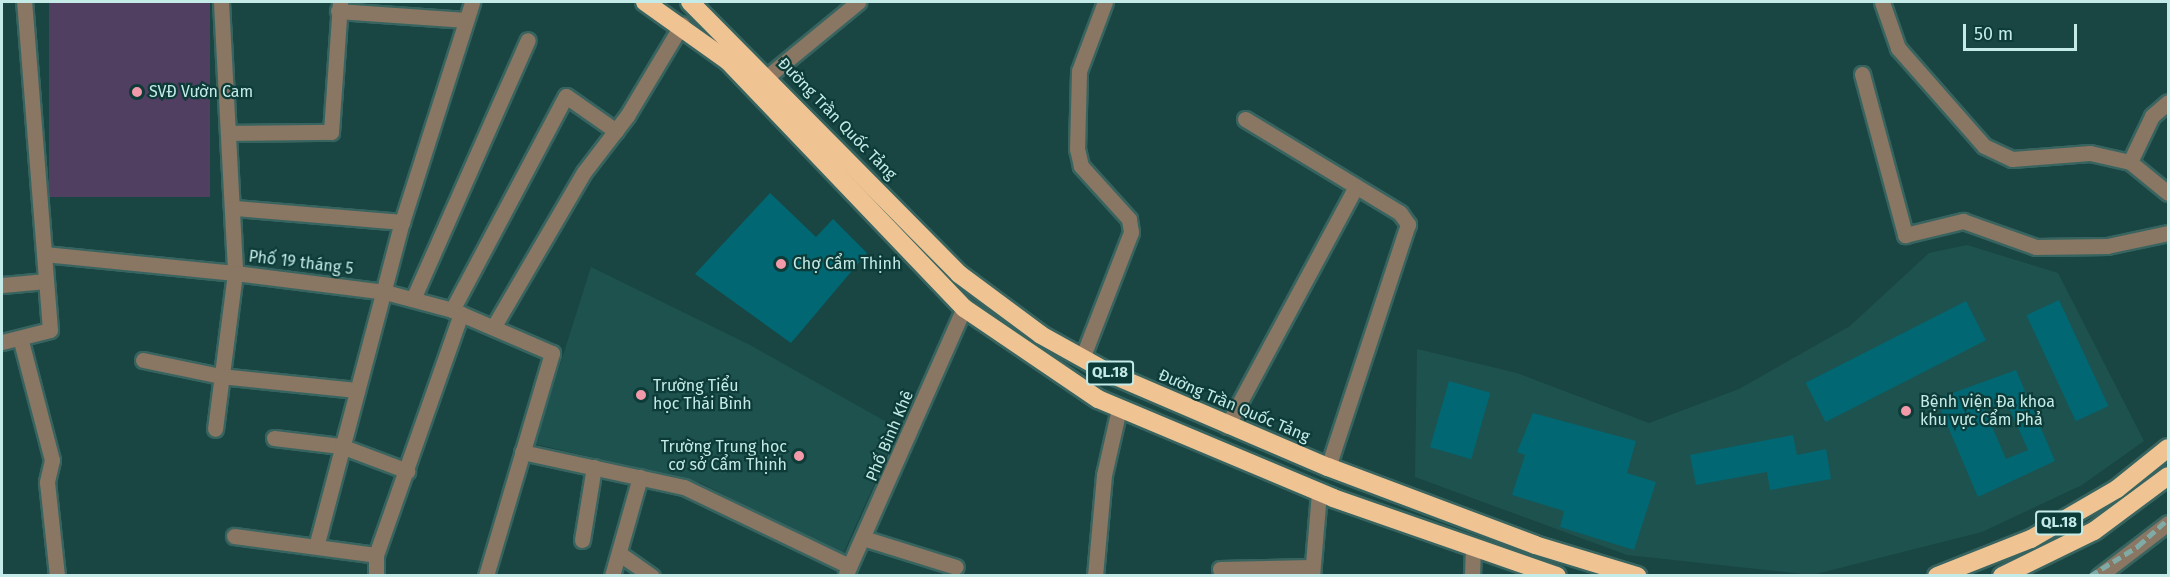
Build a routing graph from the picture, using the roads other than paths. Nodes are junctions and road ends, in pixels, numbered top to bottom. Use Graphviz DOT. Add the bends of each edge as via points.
graph roads {
  1 [pos="24,2"];
  2 [pos="221,2"];
  3 [pos="472,2"];
  4 [pos="645,2"];
  5 [pos="858,2"];
  6 [pos="1105,2"];
  7 [pos="1882,2"];
  8 [pos="698,4"];
  9 [pos="339,6"];
  10 [pos="466,20"];
  11 [pos="682,24"];
  12 [pos="528,40"];
  13 [pos="1862,75"];
  14 [pos="768,76"];
  15 [pos="2169,102"];
  16 [pos="1245,119"];
  17 [pos="616,130"];
  18 [pos="230,133"];
  19 [pos="2130,162"];
  20 [pos="854,164"];
  21 [pos="839,176"];
  22 [pos="1355,188"];
  23 [pos="2169,193"];
  24 [pos="235,208"];
  25 [pos="402,222"];
  26 [pos="2169,233"];
  27 [pos="44,254"];
  28 [pos="235,273"];
  29 [pos="46,281"];
  30 [pos="2,285"];
  31 [pos="385,292"];
  32 [pos="413,299"];
  33 [pos="964,308"];
  34 [pos="456,312"];
  35 [pos="494,326"];
  36 [pos="21,341"];
  37 [pos="2,342"];
  38 [pos="1083,356"];
  39 [pos="143,360"];
  40 [pos="220,376"];
  41 [pos="356,390"];
  42 [pos="1119,409"];
  43 [pos="1227,426"];
  44 [pos="215,429"];
  45 [pos="274,438"];
  46 [pos="341,446"];
  47 [pos="2169,448"];
  48 [pos="522,452"];
  49 [pos="594,467"];
  50 [pos="1328,467"];
  51 [pos="406,471"];
  52 [pos="2169,476"];
  53 [pos="640,477"];
  54 [pos="1319,492"];
  55 [pos="2169,523"];
  56 [pos="234,536"];
  57 [pos="863,538"];
  58 [pos="582,540"];
  59 [pos="317,543"];
  60 [pos="1473,548"];
  61 [pos="620,554"];
  62 [pos="376,555"];
  63 [pos="956,567"];
  64 [pos="1220,569"];
  65 [pos="847,571"];
  66 [pos="1311,572"];
  67 [pos="57,576"];
  68 [pos="376,576"];
  69 [pos="486,576"];
  70 [pos="612,576"];
  71 [pos="652,576"];
  72 [pos="1095,576"];
  73 [pos="1472,576"];
  74 [pos="1557,576"];
  75 [pos="1637,576"];
  76 [pos="1937,576"];
  77 [pos="2002,576"];
  78 [pos="2099,576"];
  1 -- 27 [label="street"];
  2 -- 18 [label="street, Phố 19 tháng 5"];
  3 -- 10 [label="street"];
  4 -- 11 [label="highway, QL.18"];
  5 -- 14 [label="street"];
  6 -- 38 [label="street" via="1079,71 1077,150 1081,166 1129,219 1131,232"];
  7 -- 19 [label="street" via="1898,48 1984,146 2012,159 2090,153"];
  8 -- 14 [label="highway, Đường Trần Quốc Tảng / QL.18"];
  9 -- 10 [label="street"];
  9 -- 18 [label="street" via="331,132"];
  10 -- 25 [label="street"];
  11 -- 17 [label="street"];
  11 -- 21 [label="highway, QL.18" via="728,61"];
  12 -- 32 [label="street"];
  13 -- 26 [label="street" via="1905,235 1963,221 2036,247 2107,246"];
  14 -- 20 [label="highway, Đường Trần Quốc Tảng / QL.18"];
  15 -- 19 [label="street" via="2152,116"];
  16 -- 22 [label="street"];
  17 -- 34 [label="street" via="566,96"];
  17 -- 35 [label="street" via="584,172"];
  18 -- 24 [label="street, Phố 19 tháng 5"];
  19 -- 23 [label="street"];
  20 -- 21 [label="highway"];
  20 -- 38 [label="highway, Đường Trần Quốc Tảng / QL.18" via="960,274 1041,335"];
  21 -- 33 [label="highway, QL.18"];
  22 -- 43 [label="street"];
  22 -- 50 [label="street" via="1406,217 1407,236"];
  24 -- 25 [label="street"];
  24 -- 28 [label="street, Phố 19 tháng 5"];
  25 -- 31 [label="street"];
  27 -- 28 [label="street"];
  27 -- 29 [label="street"];
  28 -- 31 [label="street, Phố 19 tháng 5"];
  28 -- 40 [label="street"];
  29 -- 30 [label="street"];
  29 -- 36 [label="street" via="50,330"];
  31 -- 32 [label="street, Phố 19 tháng 5"];
  31 -- 41 [label="street"];
  32 -- 34 [label="street, Phố 19 tháng 5"];
  33 -- 42 [label="highway, QL.18"];
  33 -- 57 [label="street, Phố Bình Khê"];
  34 -- 35 [label="street, Phố 19 tháng 5"];
  34 -- 51 [label="street"];
  35 -- 48 [label="street, Phố 19 tháng 5" via="552,353"];
  36 -- 37 [label="street"];
  36 -- 67 [label="street" via="52,460 47,482"];
  38 -- 43 [label="highway, Đường Trần Quốc Tảng / QL.18"];
  39 -- 40 [label="street"];
  40 -- 41 [label="street"];
  40 -- 44 [label="street"];
  41 -- 46 [label="street"];
  42 -- 54 [label="highway, QL.18"];
  42 -- 72 [label="street" via="1104,475"];
  43 -- 50 [label="highway, Đường Trần Quốc Tảng / QL.18"];
  45 -- 46 [label="street"];
  46 -- 51 [label="street"];
  46 -- 59 [label="street"];
  47 -- 76 [label="highway, QL.18" via="2117,489 2031,539"];
  48 -- 49 [label="street"];
  48 -- 69 [label="street"];
  49 -- 53 [label="street"];
  49 -- 58 [label="street"];
  50 -- 54 [label="highway"];
  50 -- 75 [label="highway, Đường Trần Quốc Tảng / QL.18" via="1535,545"];
  51 -- 62 [label="street"];
  52 -- 77 [label="highway, QL.18" via="2094,531"];
  53 -- 61 [label="street"];
  53 -- 65 [label="street" via="684,487"];
  54 -- 60 [label="highway, QL.18"];
  54 -- 66 [label="street"];
  55 -- 78 [label="street"];
  56 -- 59 [label="street"];
  57 -- 63 [label="street"];
  57 -- 65 [label="street, Phố Bình Khê"];
  59 -- 62 [label="street"];
  60 -- 73 [label="street"];
  60 -- 74 [label="highway, QL.18"];
  61 -- 70 [label="street"];
  61 -- 71 [label="street"];
  62 -- 68 [label="street"];
  64 -- 66 [label="street"];
}
